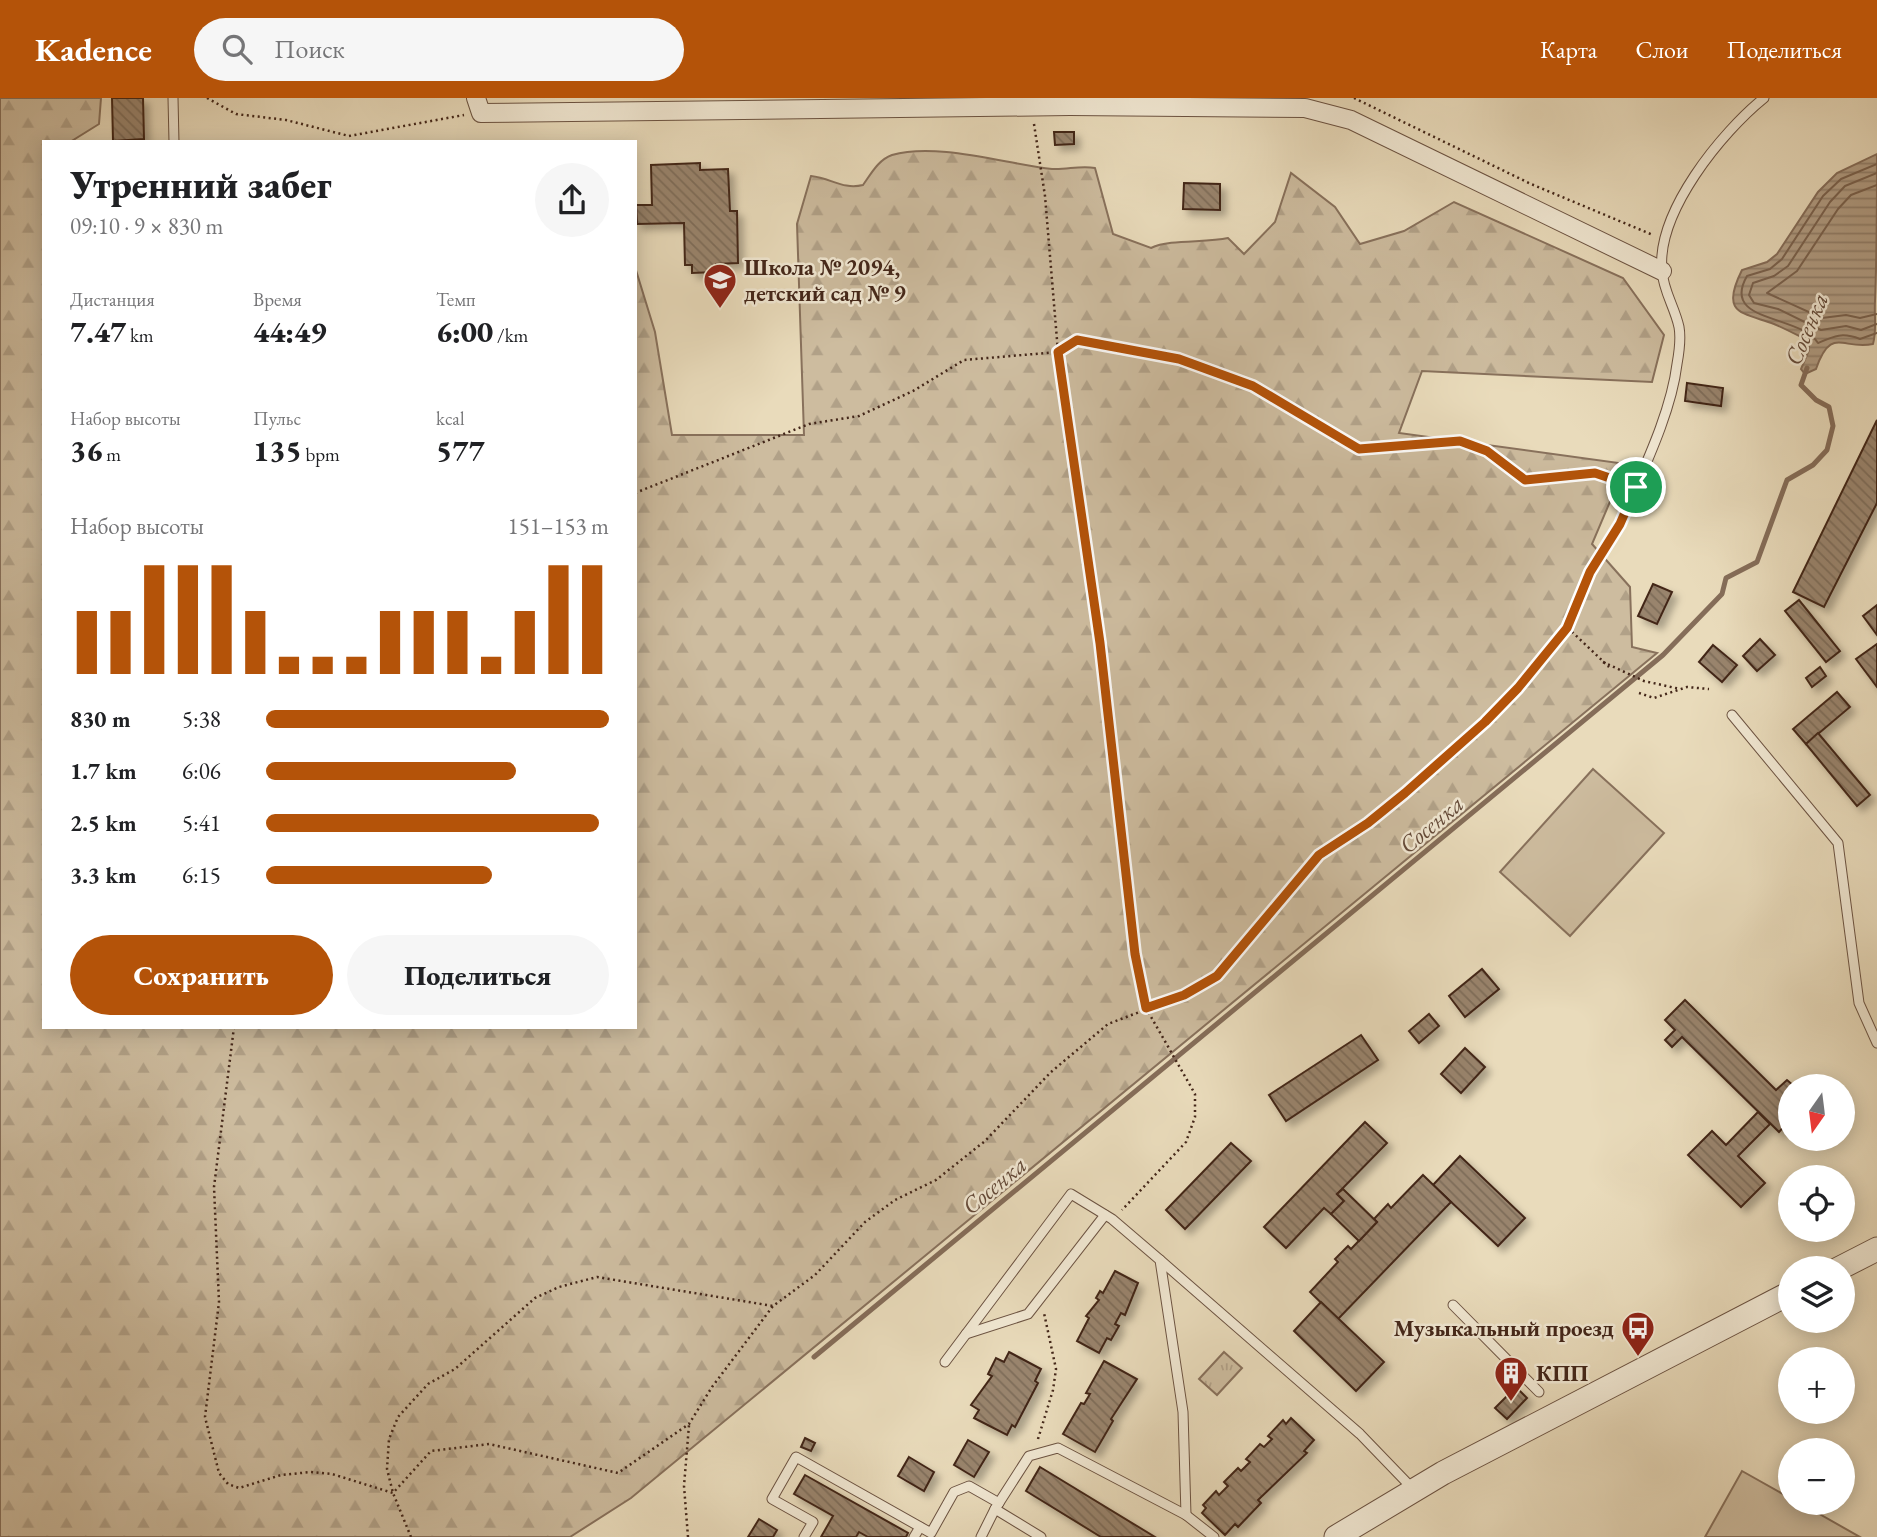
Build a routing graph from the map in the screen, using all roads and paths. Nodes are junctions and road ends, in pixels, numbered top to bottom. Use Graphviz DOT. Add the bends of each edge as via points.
graph roads {
  1 [pos="173,98"];
  2 [pos="207,98"];
  3 [pos="1354,98"];
  4 [pos="1764,98"];
  5 [pos="1071,102"];
  6 [pos="818,103"];
  7 [pos="478,105"];
  8 [pos="1329,105"];
  9 [pos="1030,106"];
  10 [pos="174,140"];
  11 [pos="1666,240"];
  12 [pos="1662,271"];
  13 [pos="1058,352"];
  14 [pos="1636,487"];
  15 [pos="637,492"];
  16 [pos="1620,524"];
  17 [pos="1567,628"];
  18 [pos="1603,662"];
  19 [pos="1609,667"];
  20 [pos="1680,689"];
  21 [pos="1709,690"];
  22 [pos="1639,693"];
  23 [pos="1732,715"];
  24 [pos="1146,1008"];
  25 [pos="234,1029"];
  26 [pos="1877,1043"];
  27 [pos="1108,1217"];
  28 [pos="1877,1249"];
  29 [pos="1160,1260"];
  30 [pos="1855,1260"];
  31 [pos="1042,1296"];
  32 [pos="1778,1299"];
  33 [pos="1453,1305"];
  34 [pos="773,1306"];
  35 [pos="966,1334"];
  36 [pos="945,1362"];
  37 [pos="1539,1392"];
  38 [pos="689,1424"];
  39 [pos="1029,1456"];
  40 [pos="1414,1490"];
  41 [pos="393,1493"];
  42 [pos="997,1506"];
  43 [pos="1186,1515"];
  44 [pos="920,1527"];
  45 [pos="411,1537"];
  46 [pos="688,1537"];
  47 [pos="804,1537"];
  48 [pos="914,1537"];
  49 [pos="981,1537"];
  50 [pos="1041,1537"];
  51 [pos="1214,1537"];
  52 [pos="1336,1537"];
  1 -- 10 [label="lane"];
  2 -- 7 [label="path" via="236,114 286,120 349,136"];
  3 -- 11 [label="path" via="1531,184"];
  4 -- 11 [label="lane" via="1743,114 1680,198"];
  5 -- 8 [label="street"];
  5 -- 9 [label="street"];
  6 -- 7 [label="street"];
  6 -- 9 [label="street"];
  8 -- 12 [label="street" via="1351,120"];
  9 -- 13 [label="path" via="1045,196"];
  11 -- 12 [label="lane"];
  12 -- 14 [label="lane" via="1679,329 1677,366"];
  13 -- 14 [label="path" via="1077,340 1179,359 1253,386 1359,449 1460,441 1487,451 1525,480 1595,473"];
  13 -- 15 [label="path" via="964,360 859,416 809,424"];
  13 -- 24 [label="path" via="1100,643 1135,954"];
  14 -- 16 [label="lane"];
  16 -- 17 [label="path" via="1590,572"];
  17 -- 18 [label="path"];
  17 -- 24 [label="path" via="1485,722 1368,823 1319,855 1217,976 1184,995"];
  18 -- 19 [label="path"];
  18 -- 20 [label="path" via="1644,681"];
  20 -- 21 [label="path"];
  20 -- 22 [label="path" via="1654,698"];
  23 -- 26 [label="lane" via="1838,844 1859,1003"];
  24 -- 27 [label="path" via="1195,1094 1195,1117 1186,1142 1161,1172"];
  24 -- 34 [label="path" via="1108,1024 1051,1072 985,1141 936,1180 895,1200 865,1222 815,1275"];
  25 -- 41 [label="path" via="214,1187 219,1302 205,1417 219,1473 239,1488 281,1475 311,1472"];
  27 -- 29 [label="lane"];
  27 -- 31 [label="lane"];
  27 -- 35 [label="lane" via="1071,1194"];
  28 -- 30 [label="street"];
  29 -- 40 [label="lane" via="1360,1434"];
  29 -- 43 [label="lane" via="1182,1412"];
  31 -- 35 [label="lane" via="1028,1314"];
  31 -- 39 [label="path" via="1055,1369 1053,1391"];
  32 -- 40 [label="street"];
  33 -- 37 [label="lane"];
  34 -- 38 [label="path"];
  34 -- 41 [label="path" via="597,1277 535,1298 455,1369 428,1384 398,1417 387,1451"];
  35 -- 36 [label="lane"];
  38 -- 41 [label="path" via="618,1473 489,1444 431,1451"];
  38 -- 46 [label="path" via="684,1486"];
  39 -- 42 [label="lane"];
  39 -- 43 [label="lane" via="1058,1448"];
  40 -- 52 [label="street"];
  41 -- 45 [label="path"];
  42 -- 44 [label="lane" via="969,1486 954,1492 931,1533"];
  42 -- 49 [label="lane"];
  42 -- 50 [label="lane"];
  43 -- 51 [label="lane"];
  44 -- 47 [label="lane" via="796,1457 772,1499 813,1522"];
  44 -- 48 [label="lane"];
}
